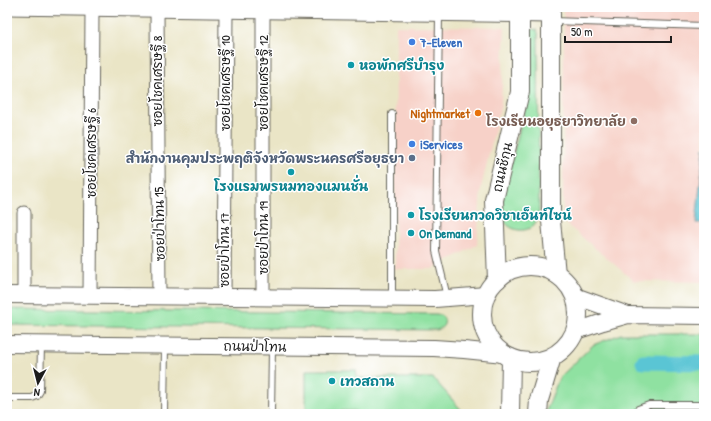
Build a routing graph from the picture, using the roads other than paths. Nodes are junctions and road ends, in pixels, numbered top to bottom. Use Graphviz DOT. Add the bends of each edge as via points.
graph roads {
  1 [pos="7,8"];
  2 [pos="43,8"];
  3 [pos="92,10"];
  4 [pos="157,10"];
  5 [pos="226,11"];
  6 [pos="263,12"];
  7 [pos="520,12"];
  8 [pos="439,14"];
  9 [pos="551,15"];
  10 [pos="704,26"];
  11 [pos="392,114"];
  12 [pos="158,152"];
  13 [pos="225,154"];
  14 [pos="263,155"];
  15 [pos="24,213"];
  16 [pos="556,274"];
  17 [pos="497,280"];
  18 [pos="486,295"];
  19 [pos="7,296"];
  20 [pos="24,296"];
  21 [pos="90,296"];
  22 [pos="575,296"];
  23 [pos="159,297"];
  24 [pos="224,297"];
  25 [pos="263,298"];
  26 [pos="448,298"];
  27 [pos="392,299"];
  28 [pos="628,315"];
  29 [pos="704,316"];
  30 [pos="576,331"];
  31 [pos="7,344"];
  32 [pos="41,344"];
  33 [pos="164,345"];
  34 [pos="272,347"];
  35 [pos="507,356"];
  36 [pos="552,357"];
  37 [pos="7,398"];
  38 [pos="704,405"];
  39 [pos="164,414"];
  40 [pos="271,414"];
  41 [pos="510,414"];
  42 [pos="538,414"];
  43 [pos="636,414"];
  1 -- 2 [label="street"];
  2 -- 3 [label="street"];
  3 -- 4 [label="street"];
  3 -- 21 [label="street, ซอยโชคเศรษฐี 6"];
  4 -- 5 [label="street"];
  4 -- 12 [label="street, ซอยโชคเศรษฐี 8"];
  5 -- 6 [label="street"];
  5 -- 13 [label="street, ซอยโชคเศรษฐี 10"];
  6 -- 8 [label="street"];
  6 -- 14 [label="street, ซอยโชคเศรษฐี 12"];
  7 -- 8 [label="street"];
  7 -- 9 [label="street"];
  7 -- 17 [label="main road, ถนนชีกุน" via="520,92 494,200"];
  8 -- 26 [label="lane" via="436,251"];
  9 -- 10 [label="lane"];
  9 -- 16 [label="main road" via="551,220"];
  11 -- 27 [label="lane"];
  12 -- 23 [label="street, ซอยป่าโทน 15"];
  13 -- 24 [label="street, ซอยป่าโทน 17"];
  14 -- 25 [label="street, ซอยป่าโทน 19"];
  15 -- 20 [label="street"];
  16 -- 17 [label="main road" via="530,266 512,270"];
  16 -- 22 [label="main road"];
  17 -- 18 [label="main road"];
  18 -- 26 [label="street"];
  18 -- 35 [label="main road" via="482,311 484,328 491,343"];
  19 -- 20 [label="street"];
  20 -- 21 [label="street"];
  21 -- 23 [label="street"];
  22 -- 28 [label="street"];
  22 -- 30 [label="main road" via="578,317"];
  23 -- 24 [label="street"];
  24 -- 25 [label="street"];
  25 -- 27 [label="street"];
  26 -- 27 [label="street"];
  28 -- 29 [label="street"];
  28 -- 30 [label="street"];
  30 -- 36 [label="main road" via="564,349"];
  31 -- 32 [label="street, ถนนป่าโทน"];
  32 -- 33 [label="street, ถนนป่าโทน"];
  32 -- 37 [label="lane" via="40,391 37,396"];
  33 -- 34 [label="street, ถนนป่าโทน"];
  33 -- 39 [label="lane"];
  34 -- 35 [label="street, ถนนป่าโทน" via="434,348"];
  34 -- 40 [label="lane"];
  35 -- 36 [label="main road" via="525,362 538,362"];
  35 -- 41 [label="main road"];
  36 -- 42 [label="main road" via="539,400"];
  38 -- 43 [label="lane" via="649,405 638,409"];
}
